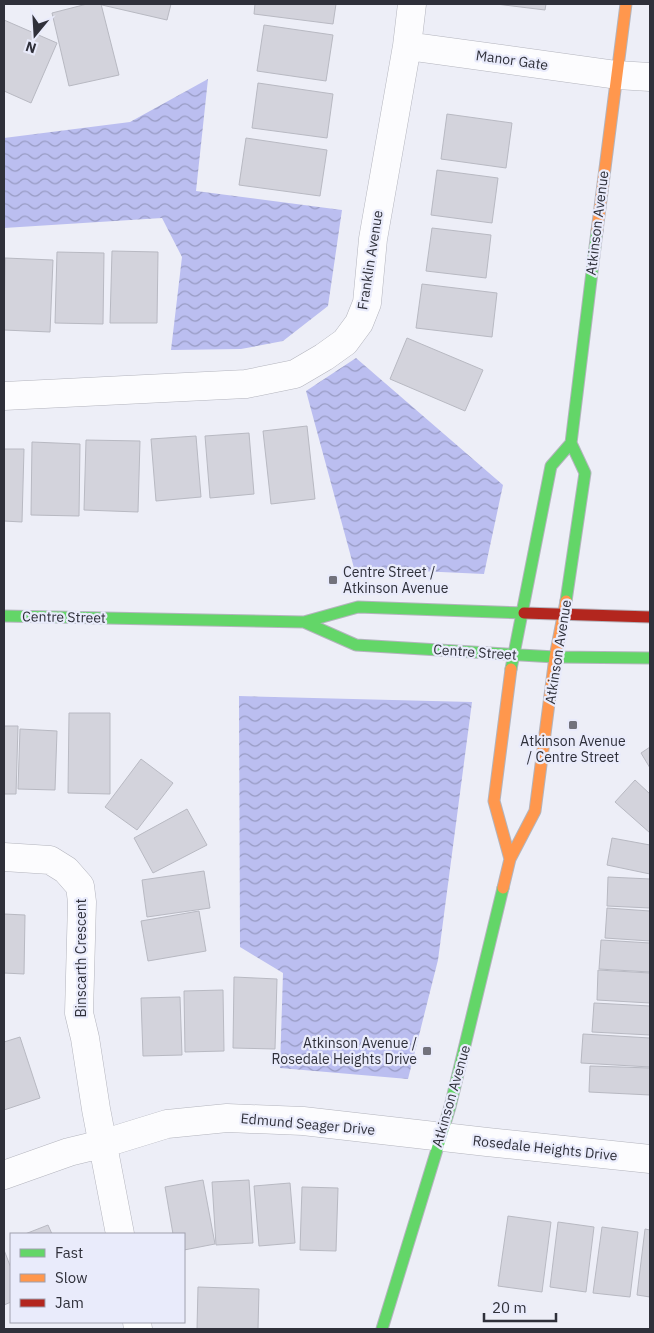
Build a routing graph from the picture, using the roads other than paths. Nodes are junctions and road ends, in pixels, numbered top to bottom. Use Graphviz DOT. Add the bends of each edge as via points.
graph roads {
  1 [pos="412,4"];
  2 [pos="626,4"];
  3 [pos="407,46"];
  4 [pos="617,75"];
  5 [pos="650,77"];
  6 [pos="4,396"];
  7 [pos="571,443"];
  8 [pos="521,613"];
  9 [pos="563,614"];
  10 [pos="4,616"];
  11 [pos="650,617"];
  12 [pos="304,622"];
  13 [pos="513,654"];
  14 [pos="555,657"];
  15 [pos="650,658"];
  16 [pos="4,857"];
  17 [pos="510,859"];
  18 [pos="440,1137"];
  19 [pos="102,1144"];
  20 [pos="650,1158"];
  21 [pos="4,1174"];
  22 [pos="120,1233"];
  23 [pos="382,1329"];
  1 -- 3 [label="street, Franklin Avenue"];
  2 -- 4 [label="street, Atkinson Avenue"];
  3 -- 4 [label="street, Manor Gate"];
  3 -- 6 [label="street, Franklin Avenue" via="373,240 366,302 359,323 345,342 296,374 246,384"];
  4 -- 5 [label="street, Manor Gate"];
  4 -- 7 [label="street, Atkinson Avenue"];
  7 -- 8 [label="street, Atkinson Avenue" via="551,466"];
  7 -- 9 [label="street, Atkinson Avenue" via="585,473"];
  8 -- 9 [label="street, Centre Street"];
  8 -- 12 [label="street, Centre Street" via="358,607"];
  8 -- 13 [label="street, Atkinson Avenue"];
  9 -- 11 [label="street, Centre Street"];
  9 -- 14 [label="street, Atkinson Avenue"];
  10 -- 12 [label="street, Centre Street"];
  12 -- 13 [label="street, Centre Street" via="356,645"];
  13 -- 14 [label="street, Centre Street"];
  13 -- 17 [label="street, Atkinson Avenue" via="494,801"];
  14 -- 15 [label="street, Centre Street"];
  14 -- 17 [label="street, Atkinson Avenue" via="534,812"];
  16 -- 19 [label="street, Binscarth Crescent" via="50,860 66,870 80,886 78,1013"];
  17 -- 18 [label="street, Atkinson Avenue"];
  18 -- 19 [label="street, Edmund Seager Drive" via="303,1121 227,1118 167,1124"];
  18 -- 20 [label="street, Rosedale Heights Drive"];
  18 -- 23 [label="street, Atkinson Avenue"];
  19 -- 21 [label="street, Edmund Seager Drive"];
  19 -- 22 [label="street, Binscarth Crescent"];
}
